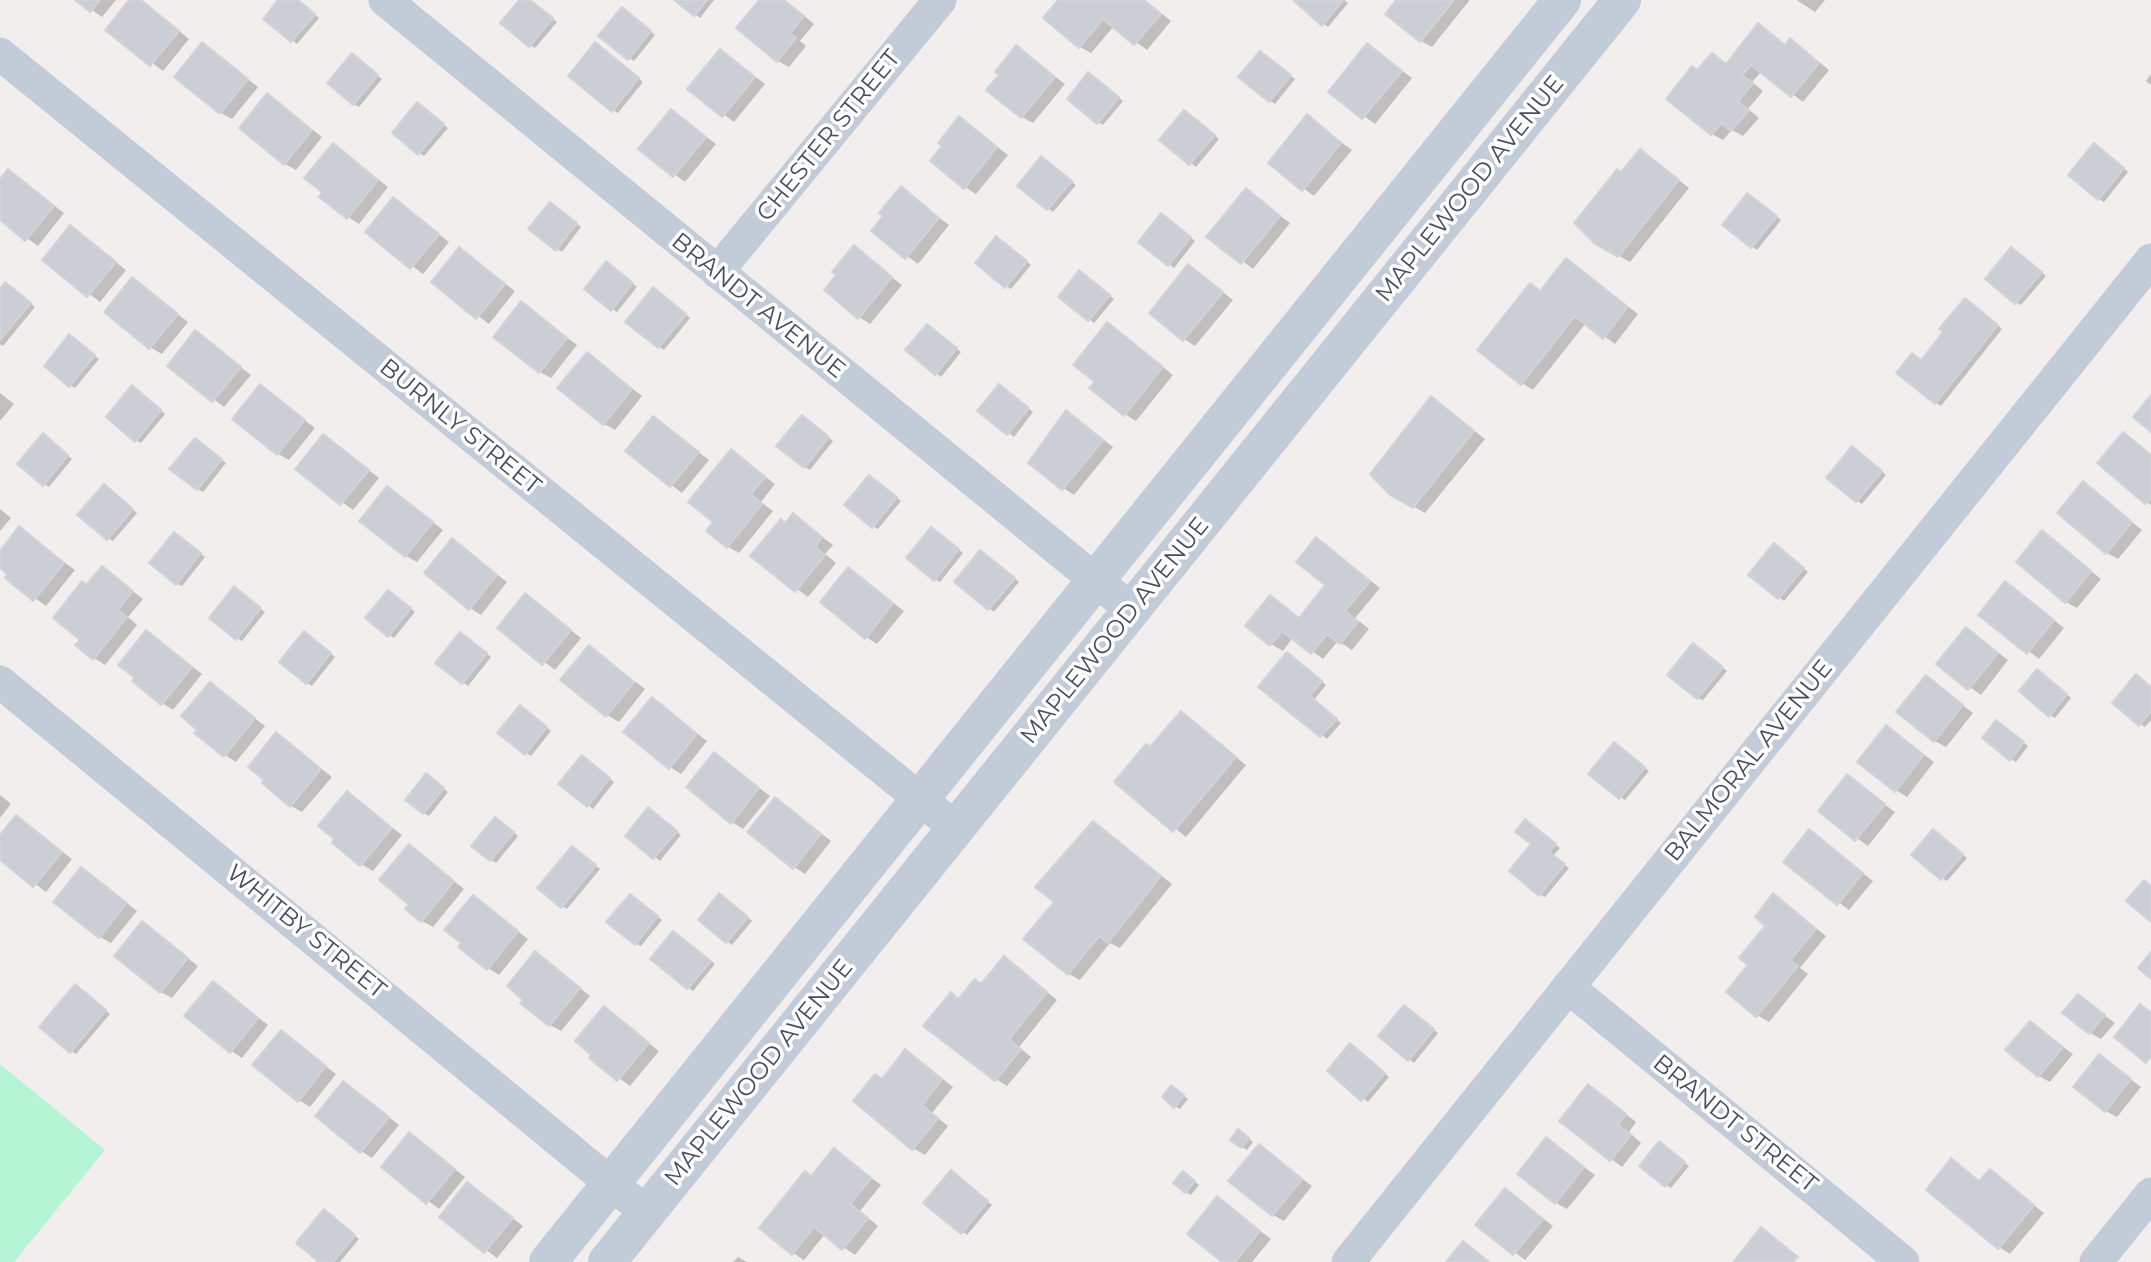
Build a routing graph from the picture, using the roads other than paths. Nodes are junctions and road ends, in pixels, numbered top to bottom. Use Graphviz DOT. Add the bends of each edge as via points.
graph roads {
  1 [pos="385,0"];
  2 [pos="940,0"];
  3 [pos="1562,0"];
  4 [pos="1622,0"];
  5 [pos="1531,39"];
  6 [pos="0,54"];
  7 [pos="1567,68"];
  8 [pos="2151,260"];
  9 [pos="717,272"];
  10 [pos="1095,580"];
  11 [pos="1132,610"];
  12 [pos="0,682"];
  13 [pos="920,799"];
  14 [pos="957,829"];
  15 [pos="1568,987"];
  16 [pos="611,1184"];
  17 [pos="2151,1194"];
  18 [pos="647,1213"];
  19 [pos="548,1262"];
  20 [pos="607,1262"];
  21 [pos="1348,1262"];
  22 [pos="1903,1262"];
  23 [pos="2096,1262"];
  1 -- 9 [label="street, BRANDT AVENUE"];
  2 -- 9 [label="street, CHESTER STREET"];
  3 -- 5 [label="street, MAPLEWOOD AVENUE"];
  4 -- 7 [label="street, MAPLEWOOD AVENUE"];
  5 -- 7 [label="street"];
  5 -- 10 [label="street, MAPLEWOOD AVENUE"];
  6 -- 13 [label="street, BURNLY STREET"];
  7 -- 11 [label="street, MAPLEWOOD AVENUE"];
  8 -- 15 [label="street, BALMORAL AVENUE"];
  9 -- 10 [label="street, BRANDT AVENUE"];
  10 -- 11 [label="street, BRANDT AVENUE"];
  10 -- 13 [label="street, MAPLEWOOD AVENUE"];
  11 -- 14 [label="street, MAPLEWOOD AVENUE"];
  12 -- 16 [label="street, WHITBY STREET"];
  13 -- 14 [label="street, BURNLY STREET"];
  13 -- 16 [label="street, MAPLEWOOD AVENUE"];
  14 -- 18 [label="street, MAPLEWOOD AVENUE"];
  15 -- 21 [label="street, BALMORAL AVENUE"];
  15 -- 22 [label="street, BRANDT STREET"];
  16 -- 18 [label="street, WHITBY STREET"];
  16 -- 19 [label="street, MAPLEWOOD AVENUE"];
  17 -- 23 [label="street"];
  18 -- 20 [label="street, MAPLEWOOD AVENUE"];
}
